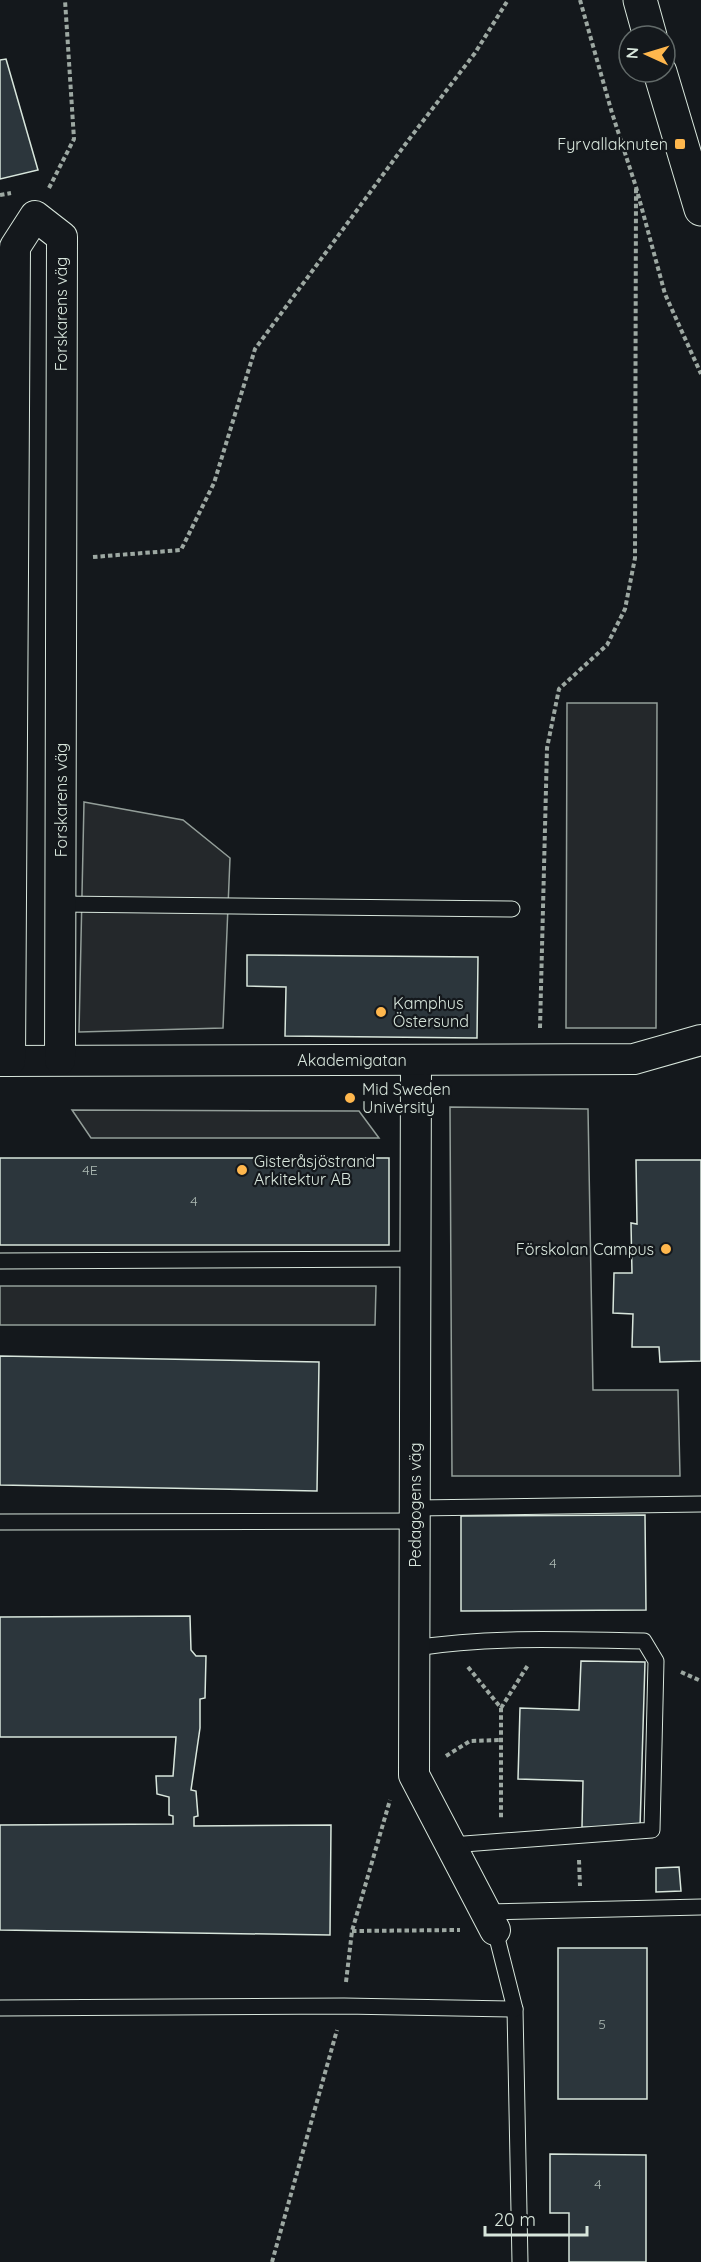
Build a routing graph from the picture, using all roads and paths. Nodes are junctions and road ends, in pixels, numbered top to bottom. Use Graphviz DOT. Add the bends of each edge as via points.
graph roads {
  1 [pos="66,0"];
  2 [pos="508,0"];
  3 [pos="580,0"];
  4 [pos="640,0"];
  5 [pos="647,24"];
  6 [pos="664,84"];
  7 [pos="636,187"];
  8 [pos="701,208"];
  9 [pos="35,216"];
  10 [pos="701,374"];
  11 [pos="7,437"];
  12 [pos="61,437"];
  13 [pos="61,559"];
  14 [pos="11,856"];
  15 [pos="60,857"];
  16 [pos="61,904"];
  17 [pos="512,909"];
  18 [pos="701,1040"];
  19 [pos="60,1060"];
  20 [pos="416,1060"];
  21 [pos="5,1061"];
  22 [pos="542,1061"];
  23 [pos="415,1259"];
  24 [pos="0,1261"];
  25 [pos="701,1503"];
  26 [pos="415,1514"];
  27 [pos="0,1522"];
  28 [pos="544,1640"];
  29 [pos="448,1643"];
  30 [pos="415,1648"];
  31 [pos="501,1708"];
  32 [pos="501,1740"];
  33 [pos="414,1775"];
  34 [pos="577,1836"];
  35 [pos="501,1841"];
  36 [pos="451,1845"];
  37 [pos="701,1907"];
  38 [pos="581,1910"];
  39 [pos="491,1921"];
  40 [pos="352,1931"];
  41 [pos="0,2008"];
  42 [pos="515,2009"];
  43 [pos="520,2262"];
  1 -- 9 [label="path" via="74,139"];
  2 -- 13 [label="path" via="475,53 255,349 214,483 181,550"];
  3 -- 7 [label="path"];
  4 -- 5 [label="main road"];
  6 -- 8 [label="main road"];
  7 -- 10 [label="path" via="665,294"];
  7 -- 22 [label="path" via="635,558 625,609 607,645 559,689 547,748 539,1030"];
  9 -- 11 [label="street" via="15,247"];
  9 -- 12 [label="street, Forskarens väg" via="62,237"];
  11 -- 12 [label="street"];
  11 -- 14 [label="street"];
  12 -- 13 [label="street, Forskarens väg"];
  13 -- 15 [label="street, Forskarens väg"];
  14 -- 15 [label="street"];
  14 -- 21 [label="street"];
  15 -- 16 [label="street, Forskarens väg"];
  16 -- 17 [label="lane"];
  16 -- 19 [label="street, Forskarens väg"];
  18 -- 22 [label="street, Akademigatan" via="634,1059"];
  19 -- 20 [label="street, Akademigatan"];
  19 -- 21 [label="street, Akademigatan"];
  20 -- 22 [label="street, Akademigatan"];
  20 -- 23 [label="street, Pedagogens väg"];
  23 -- 24 [label="lane"];
  23 -- 26 [label="street, Pedagogens väg"];
  25 -- 26 [label="lane"];
  26 -- 27 [label="lane"];
  26 -- 30 [label="street, Pedagogens väg"];
  28 -- 29 [label="lane"];
  28 -- 31 [label="path"];
  28 -- 34 [label="lane" via="644,1641 656,1661 652,1830"];
  29 -- 30 [label="lane"];
  29 -- 31 [label="path"];
  30 -- 33 [label="street, Pedagogens väg"];
  31 -- 32 [label="path"];
  32 -- 33 [label="path" via="470,1741"];
  32 -- 35 [label="path"];
  33 -- 36 [label="street, Pedagogens väg"];
  34 -- 35 [label="lane"];
  34 -- 38 [label="path"];
  35 -- 36 [label="lane"];
  36 -- 39 [label="street, Pedagogens väg"];
  37 -- 38 [label="lane"];
  38 -- 39 [label="lane"];
  39 -- 40 [label="path"];
  39 -- 42 [label="lane"];
  41 -- 42 [label="lane"];
  42 -- 43 [label="lane"];
}
